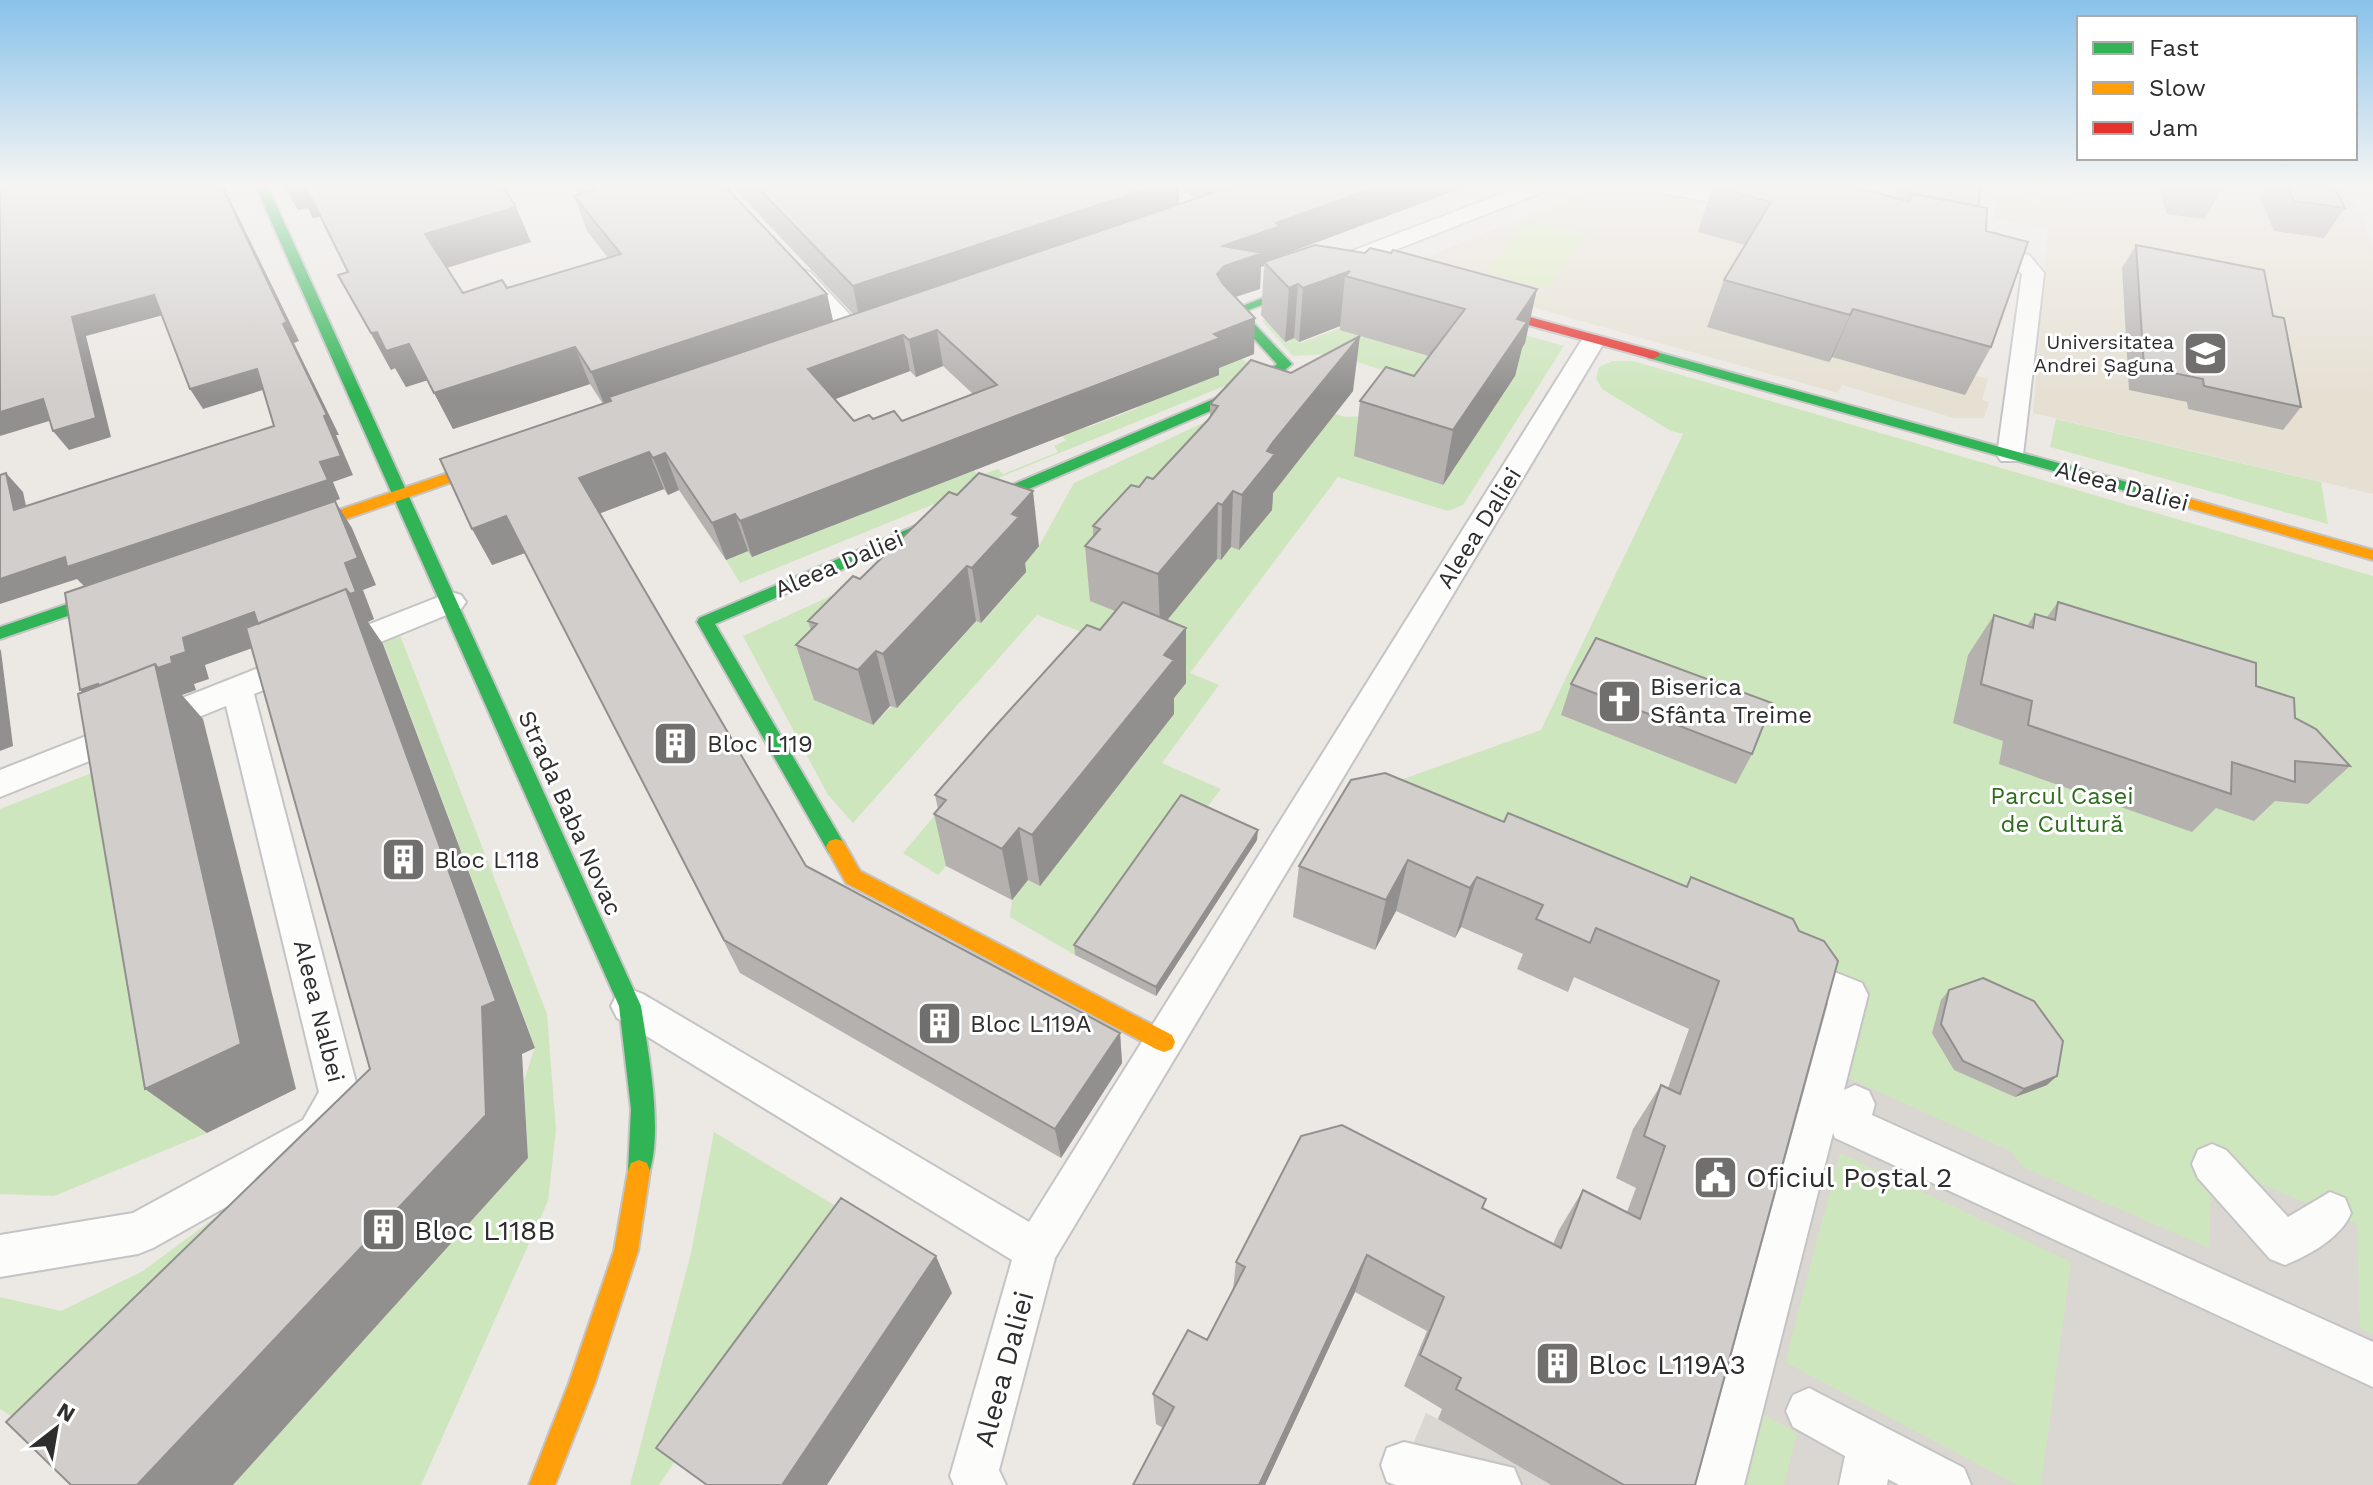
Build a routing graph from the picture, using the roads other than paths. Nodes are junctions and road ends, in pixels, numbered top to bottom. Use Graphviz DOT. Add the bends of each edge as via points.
graph roads {
  1 [pos="294,256"];
  2 [pos="782,256"];
  3 [pos="1359,256"];
  4 [pos="2011,256"];
  5 [pos="1358,273"];
  6 [pos="1456,301"];
  7 [pos="858,337"];
  8 [pos="1593,341"];
  9 [pos="517,455"];
  10 [pos="2010,455"];
  11 [pos="402,494"];
  12 [pos="270,540"];
  13 [pos="2373,555"];
  14 [pos="150,581"];
  15 [pos="451,602"];
  16 [pos="0,633"];
  17 [pos="237,689"];
  18 [pos="0,784"];
  19 [pos="1780,966"];
  20 [pos="630,1006"];
  21 [pos="1164,1042"];
  22 [pos="1855,1104"];
  23 [pos="2212,1164"];
  24 [pos="2330,1213"];
  25 [pos="1036,1250"];
  26 [pos="0,1256"];
  27 [pos="2284,1281"];
  28 [pos="2373,1365"];
  29 [pos="1809,1411"];
  30 [pos="1404,1465"];
  31 [pos="1867,1465"];
  32 [pos="1492,1484"];
  33 [pos="542,1485"];
  34 [pos="982,1485"];
  35 [pos="1720,1485"];
  36 [pos="1947,1485"];
  1 -- 11 [label="street, Strada Baba Novac"];
  2 -- 7 [label="street"];
  3 -- 5 [label="street" via="1352,259"];
  4 -- 10 [label="street" via="2033,273"];
  5 -- 21 [label="street, Aleea Daliei" via="1235,311 1285,364 1259,385 705,622 853,877"];
  6 -- 8 [label="street, Aleea Daliei"];
  8 -- 10 [label="street, Aleea Daliei"];
  8 -- 21 [label="street, Aleea Daliei"];
  9 -- 11 [label="street"];
  10 -- 13 [label="street, Aleea Daliei"];
  11 -- 12 [label="street"];
  11 -- 15 [label="street, Strada Baba Novac"];
  14 -- 16 [label="street"];
  15 -- 17 [label="street"];
  15 -- 20 [label="street, Strada Baba Novac"];
  17 -- 18 [label="street"];
  17 -- 26 [label="street, Aleea Nalbei" via="339,1094 317,1134 138,1233"];
  19 -- 35 [label="street" via="1849,995"];
  20 -- 25 [label="street"];
  20 -- 33 [label="street, Strada Baba Novac" via="640,1069 643,1149 626,1251"];
  21 -- 25 [label="street, Aleea Daliei"];
  22 -- 27 [label="street" via="1849,1125"];
  23 -- 27 [label="street"];
  24 -- 27 [label="street"];
  25 -- 34 [label="street, Aleea Daliei" via="974,1476"];
  27 -- 28 [label="street"];
  29 -- 31 [label="street"];
  30 -- 32 [label="street"];
  31 -- 36 [label="street"];
}
